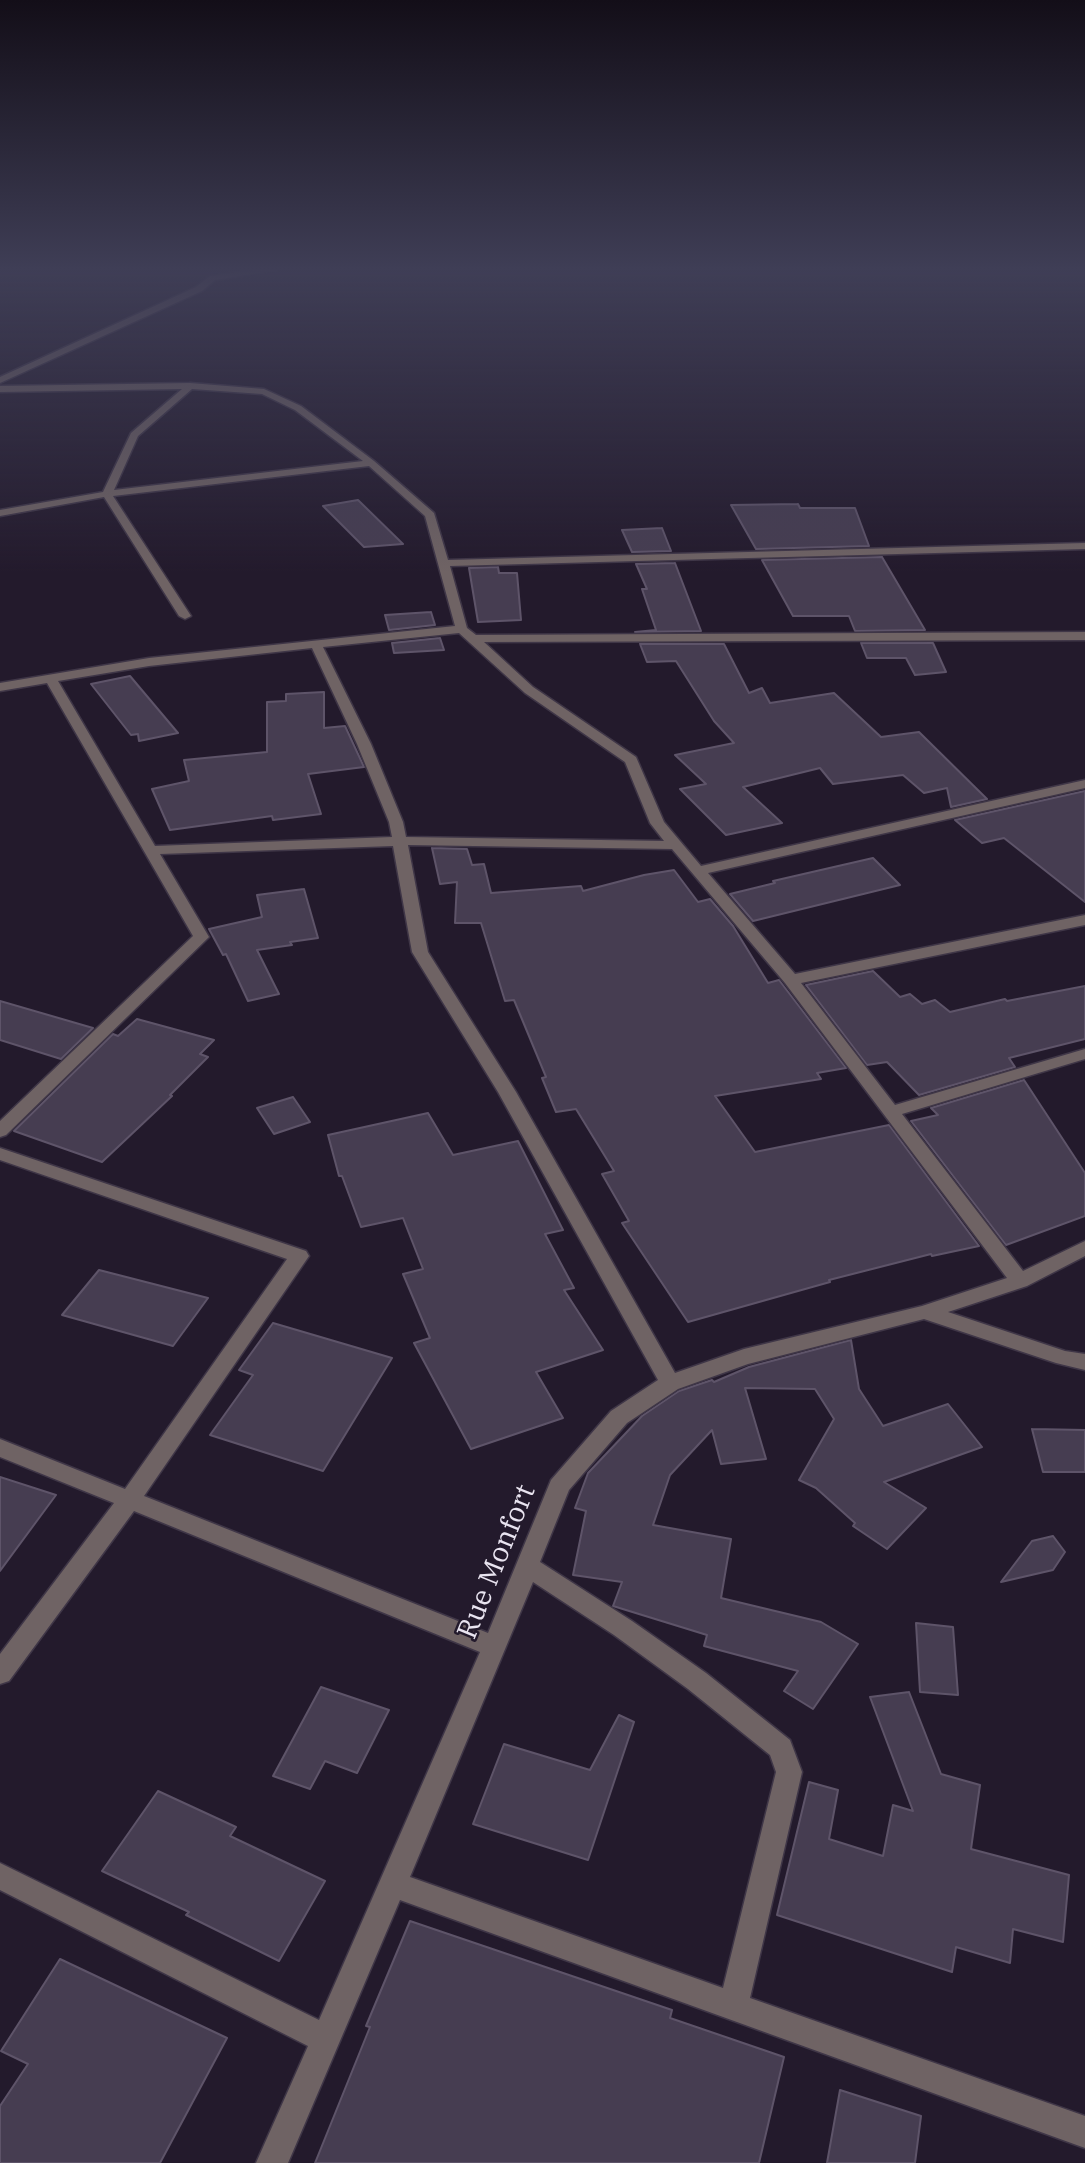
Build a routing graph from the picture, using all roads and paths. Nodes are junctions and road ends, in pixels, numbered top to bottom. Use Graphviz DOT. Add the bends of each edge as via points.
graph roads {
  1 [pos="20,371"];
  2 [pos="0,380"];
  3 [pos="190,386"];
  4 [pos="0,389"];
  5 [pos="372,463"];
  6 [pos="107,494"];
  7 [pos="0,513"];
  8 [pos="1085,546"];
  9 [pos="444,563"];
  10 [pos="186,616"];
  11 [pos="467,634"];
  12 [pos="1085,636"];
  13 [pos="316,644"];
  14 [pos="51,679"];
  15 [pos="0,687"];
  16 [pos="1085,784"];
  17 [pos="399,841"];
  18 [pos="675,845"];
  19 [pos="150,850"];
  20 [pos="698,871"];
  21 [pos="1085,920"];
  22 [pos="791,980"];
  23 [pos="1085,1054"];
  24 [pos="893,1111"];
  25 [pos="0,1131"];
  26 [pos="0,1154"];
  27 [pos="1085,1248"];
  28 [pos="1020,1280"];
  29 [pos="925,1312"];
  30 [pos="1085,1362"];
  31 [pos="670,1384"];
  32 [pos="0,1448"];
  33 [pos="130,1500"];
  34 [pos="527,1566"];
  35 [pos="495,1647"];
  36 [pos="0,1673"];
  37 [pos="0,1876"];
  38 [pos="392,1884"];
  39 [pos="733,2006"];
  40 [pos="326,2039"];
  41 [pos="1085,2132"];
  42 [pos="272,2163"];
  1 -- 2 [label="street"];
  3 -- 4 [label="street"];
  3 -- 5 [label="street" via="264,392 298,408"];
  3 -- 6 [label="street" via="134,435"];
  5 -- 6 [label="street"];
  5 -- 9 [label="street" via="430,514"];
  6 -- 7 [label="street"];
  6 -- 10 [label="street"];
  8 -- 9 [label="street"];
  9 -- 11 [label="street"];
  11 -- 12 [label="street"];
  11 -- 13 [label="street"];
  11 -- 18 [label="street" via="529,690 631,760 657,823"];
  13 -- 14 [label="street" via="149,662"];
  13 -- 17 [label="street" via="364,744 396,822"];
  14 -- 15 [label="street"];
  14 -- 19 [label="street"];
  16 -- 20 [label="street"];
  17 -- 18 [label="street"];
  17 -- 19 [label="street"];
  17 -- 31 [label="street" via="420,952 507,1092"];
  18 -- 20 [label="street"];
  19 -- 25 [label="street" via="201,937"];
  20 -- 22 [label="street"];
  21 -- 22 [label="street"];
  22 -- 24 [label="street"];
  23 -- 24 [label="street"];
  24 -- 28 [label="street"];
  26 -- 33 [label="street" via="299,1256"];
  27 -- 28 [label="street, Rue Monfort"];
  28 -- 29 [label="street, Rue Monfort"];
  29 -- 30 [label="street"];
  29 -- 31 [label="street, Rue Monfort" via="744,1357"];
  31 -- 34 [label="street, Rue Monfort" via="619,1418 559,1486"];
  32 -- 33 [label="street"];
  33 -- 35 [label="street"];
  33 -- 36 [label="street"];
  34 -- 35 [label="street, Rue Monfort"];
  34 -- 39 [label="street" via="697,1681 781,1748 789,1772"];
  35 -- 38 [label="street, Rue Monfort"];
  37 -- 40 [label="street"];
  38 -- 39 [label="street"];
  38 -- 40 [label="street, Rue Monfort"];
  39 -- 41 [label="street"];
  40 -- 42 [label="street, Rue Monfort"];
}
